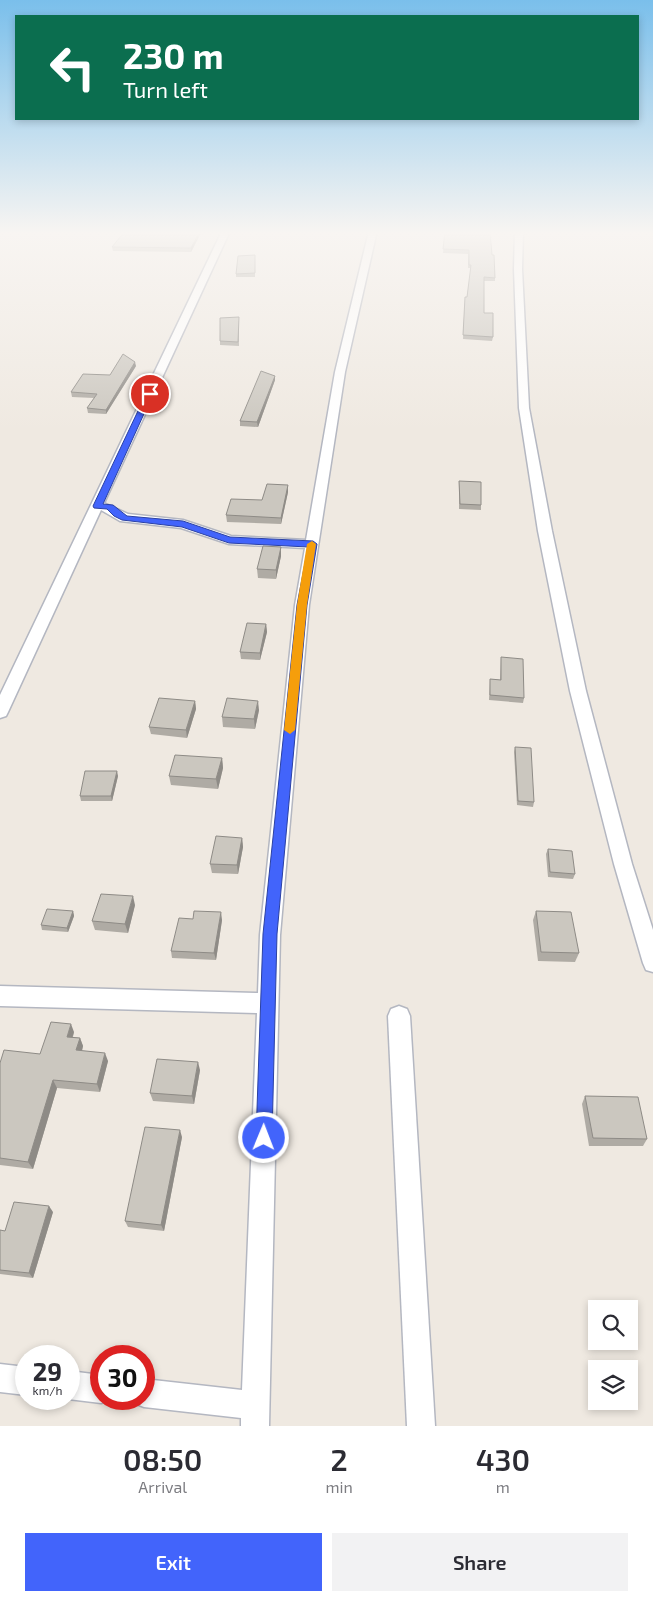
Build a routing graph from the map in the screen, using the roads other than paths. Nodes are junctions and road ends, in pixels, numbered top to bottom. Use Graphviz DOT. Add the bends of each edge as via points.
graph roads {
  1 [pos="195,298"];
  2 [pos="357,298"];
  3 [pos="519,298"];
  4 [pos="98,506"];
  5 [pos="313,544"];
  6 [pos="0,712"];
  7 [pos="653,963"];
  8 [pos="0,996"];
  9 [pos="268,1004"];
  10 [pos="399,1016"];
  11 [pos="0,1378"];
  12 [pos="15,1380"];
  13 [pos="155,1396"];
  14 [pos="256,1416"];
  15 [pos="421,1426"];
  1 -- 4 [label="street"];
  2 -- 5 [label="street" via="340,372"];
  3 -- 7 [label="street" via="524,408 545,532 581,701 623,864"];
  4 -- 5 [label="street" via="110,507 125,518 183,524 229,540"];
  4 -- 6 [label="street"];
  5 -- 9 [label="street" via="301,615 270,934"];
  8 -- 9 [label="street"];
  9 -- 14 [label="street"];
  10 -- 15 [label="street"];
  11 -- 12 [label="street"];
  13 -- 14 [label="street"];
}
